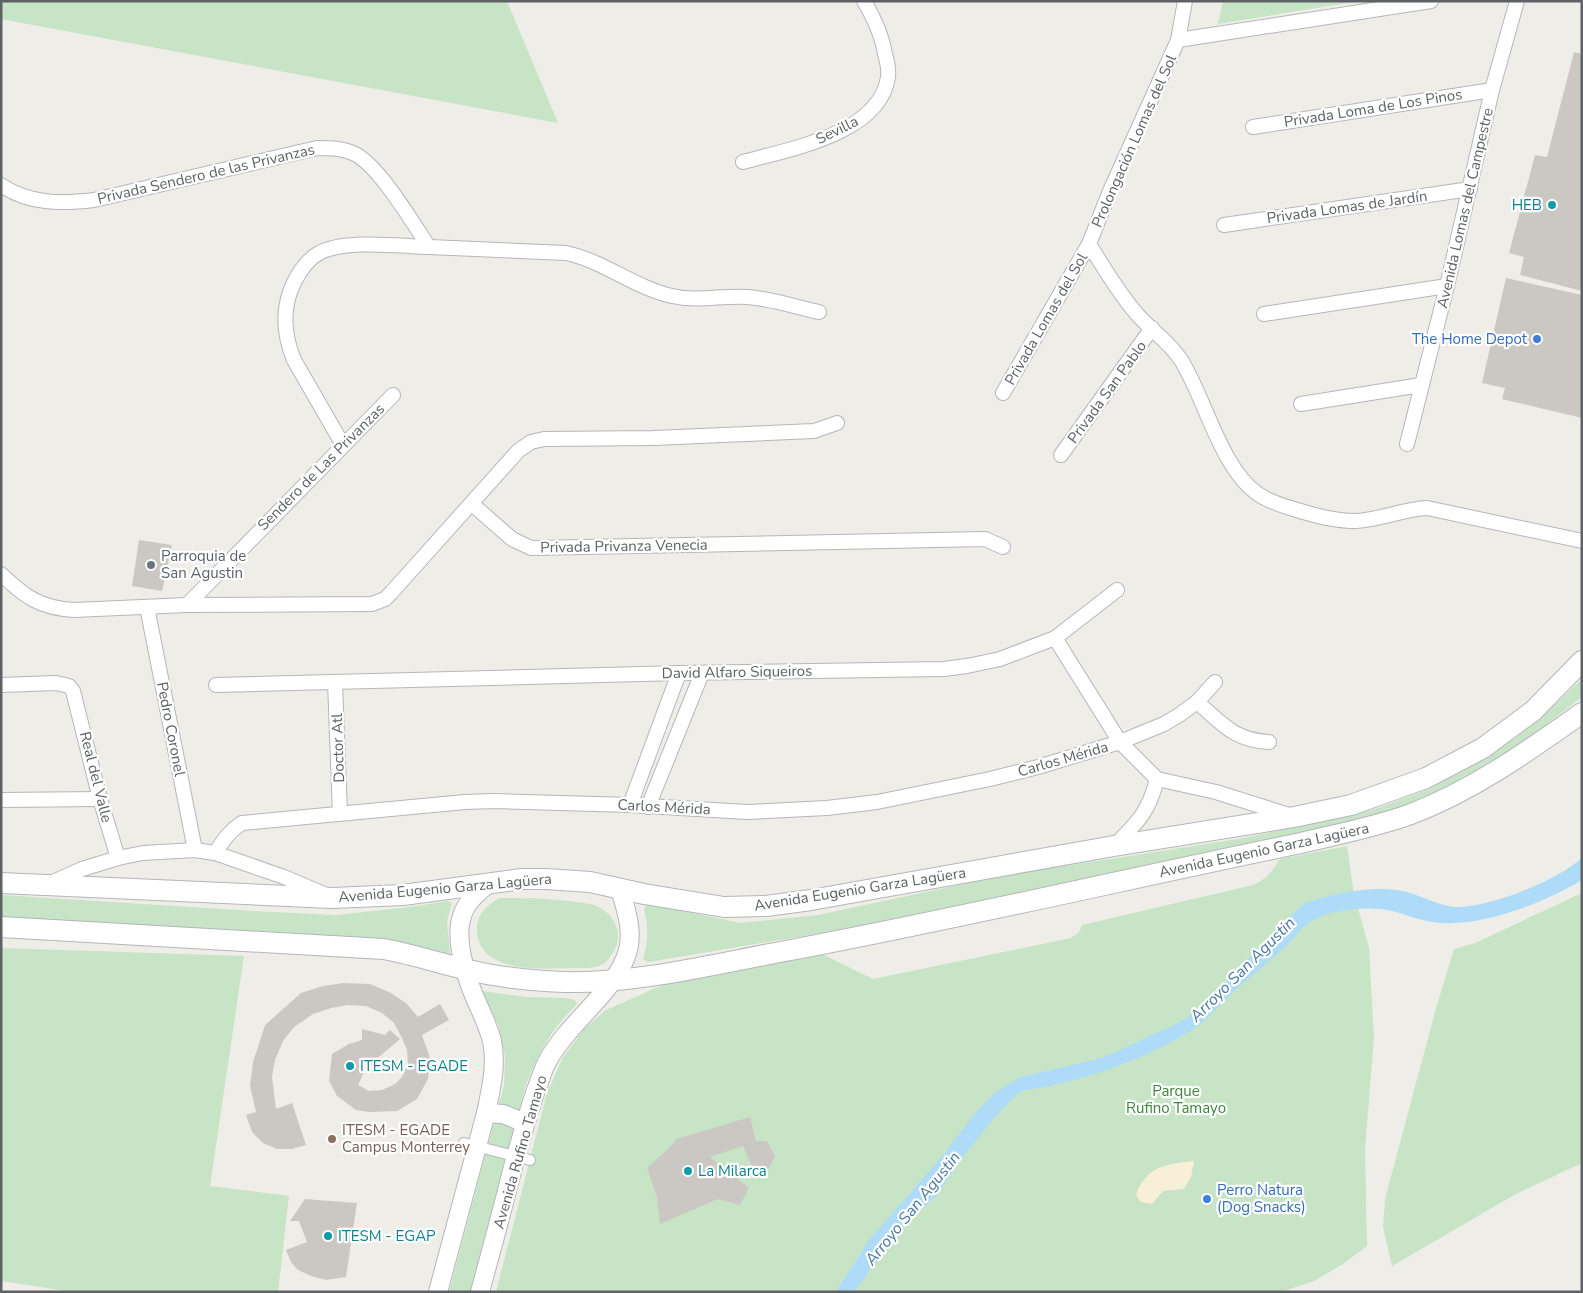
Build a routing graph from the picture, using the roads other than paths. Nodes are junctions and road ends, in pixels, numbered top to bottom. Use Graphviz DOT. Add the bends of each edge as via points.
graph roads {
  1 [pos="864,1"];
  2 [pos="1185,1"];
  3 [pos="1431,1"];
  4 [pos="1517,1"];
  5 [pos="1178,40"];
  6 [pos="1492,90"];
  7 [pos="1253,127"];
  8 [pos="743,162"];
  9 [pos="1,185"];
  10 [pos="1470,188"];
  11 [pos="1224,225"];
  12 [pos="1089,244"];
  13 [pos="429,247"];
  14 [pos="1447,286"];
  15 [pos="819,312"];
  16 [pos="1264,314"];
  17 [pos="1152,328"];
  18 [pos="1421,385"];
  19 [pos="1003,393"];
  20 [pos="393,394"];
  21 [pos="1301,404"];
  22 [pos="837,423"];
  23 [pos="1406,444"];
  24 [pos="343,445"];
  25 [pos="1061,456"];
  26 [pos="472,504"];
  27 [pos="1582,541"];
  28 [pos="1004,547"];
  29 [pos="1,574"];
  30 [pos="1117,590"];
  31 [pos="187,605"];
  32 [pos="147,607"];
  33 [pos="1056,638"];
  34 [pos="1582,661"];
  35 [pos="679,673"];
  36 [pos="702,673"];
  37 [pos="336,682"];
  38 [pos="1215,682"];
  39 [pos="1,685"];
  40 [pos="216,685"];
  41 [pos="1197,702"];
  42 [pos="1582,713"];
  43 [pos="1120,742"];
  44 [pos="1269,742"];
  45 [pos="1157,779"];
  46 [pos="100,799"];
  47 [pos="1,800"];
  48 [pos="630,805"];
  49 [pos="648,807"];
  50 [pos="340,814"];
  51 [pos="1294,817"];
  52 [pos="1114,846"];
  53 [pos="195,850"];
  54 [pos="214,853"];
  55 [pos="118,858"];
  56 [pos="1,883"];
  57 [pos="50,884"];
  58 [pos="488,884"];
  59 [pos="620,889"];
  60 [pos="332,898"];
  61 [pos="1,927"];
  62 [pos="466,969"];
  63 [pos="612,981"];
  64 [pos="486,1113"];
  65 [pos="525,1123"];
  66 [pos="470,1144"];
  67 [pos="523,1158"];
  68 [pos="438,1292"];
  69 [pos="480,1292"];
  1 -- 8 [label="street, Sevilla" via="875,19 889,75 885,91 868,114 819,140"];
  2 -- 5 [label="street, Prolongación Lomas del Sol"];
  3 -- 5 [label="street"];
  4 -- 6 [label="street, Avenida Lomas del Campestre"];
  5 -- 12 [label="street, Prolongación Lomas del Sol"];
  6 -- 7 [label="street, Privada Loma de Los Pinos"];
  6 -- 10 [label="street, Avenida Lomas del Campestre"];
  9 -- 13 [label="street, Privada Sendero de las Privanzas" via="25,197 68,203 94,200 317,148 337,148 355,154 371,167"];
  10 -- 11 [label="street, Privada Lomas de Jardín"];
  10 -- 14 [label="street, Avenida Lomas del Campestre"];
  12 -- 17 [label="street, Prolongación Lomas del Sol" via="1137,315"];
  12 -- 19 [label="street, Privada Lomas del Sol"];
  13 -- 15 [label="street" via="566,253 584,257 672,296 700,299 749,297"];
  13 -- 24 [label="street" via="339,246 318,254 303,267 293,282 285,316 288,347"];
  14 -- 16 [label="street"];
  14 -- 18 [label="street, Avenida Lomas del Campestre"];
  17 -- 25 [label="street, Privada San Pablo"];
  17 -- 27 [label="street, Prolongación Lomas del Sol" via="1180,358 1227,457 1242,479 1257,494 1271,501 1318,517 1358,521 1427,508"];
  18 -- 21 [label="street"];
  18 -- 23 [label="street, Avenida Lomas del Campestre"];
  20 -- 24 [label="street, Sendero de Las Privanzas"];
  22 -- 26 [label="street" via="814,431 654,438 544,438 518,451"];
  24 -- 31 [label="street, Sendero de Las Privanzas"];
  26 -- 28 [label="street, Privada Privanza Venecia" via="512,539 530,548 985,539"];
  26 -- 31 [label="street" via="400,584 379,602 360,605"];
  29 -- 32 [label="street" via="22,594 40,605 58,610"];
  30 -- 33 [label="street, David Alfaro Siqueiros"];
  31 -- 32 [label="street"];
  32 -- 53 [label="street, Pedro Coronel"];
  33 -- 36 [label="street, David Alfaro Siqueiros" via="1000,659 944,669"];
  33 -- 43 [label="street"];
  34 -- 51 [label="main road, Avenida Eugenio Garza Lagüera" via="1533,711 1459,762 1426,778 1359,802"];
  35 -- 36 [label="street, David Alfaro Siqueiros"];
  35 -- 37 [label="street, David Alfaro Siqueiros"];
  35 -- 48 [label="street"];
  36 -- 49 [label="street"];
  37 -- 40 [label="street, David Alfaro Siqueiros"];
  37 -- 50 [label="street, Doctor Atl"];
  38 -- 41 [label="street, Carlos Mérida"];
  39 -- 46 [label="street, Real del Valle" via="69,686 76,696"];
  41 -- 43 [label="street, Carlos Mérida" via="1164,724"];
  41 -- 44 [label="street" via="1234,733 1253,741"];
  42 -- 63 [label="main road, Avenida Eugenio Garza Lagüera" via="1478,782 1412,813 1374,826 824,943"];
  43 -- 45 [label="street"];
  43 -- 49 [label="street, Carlos Mérida" via="990,779 877,802 746,812"];
  45 -- 51 [label="street" via="1216,792"];
  45 -- 52 [label="street" via="1144,813"];
  46 -- 47 [label="street"];
  46 -- 55 [label="street, Real del Valle"];
  48 -- 49 [label="street, Carlos Mérida"];
  48 -- 50 [label="street, Carlos Mérida" via="495,801"];
  50 -- 54 [label="street, Carlos Mérida" via="242,823 228,834"];
  51 -- 52 [label="main road, Avenida Eugenio Garza Lagüera"];
  52 -- 59 [label="main road, Avenida Eugenio Garza Lagüera" via="766,906 724,906"];
  53 -- 54 [label="street"];
  53 -- 55 [label="street"];
  54 -- 60 [label="street" via="284,877"];
  55 -- 57 [label="street" via="82,869"];
  56 -- 57 [label="main road, Avenida Eugenio Garza Lagüera"];
  57 -- 60 [label="main road, Avenida Eugenio Garza Lagüera"];
  58 -- 59 [label="main road, Avenida Eugenio Garza Lagüera" via="546,879 590,882"];
  58 -- 60 [label="main road, Avenida Eugenio Garza Lagüera" via="403,895"];
  58 -- 62 [label="street" via="466,906 461,918 460,945"];
  59 -- 63 [label="street, Avenida Rufino Tamayo" via="628,915 629,944 625,959"];
  61 -- 62 [label="main road, Avenida Eugenio Garza Lagüera" via="359,947 410,954"];
  62 -- 63 [label="main road, Avenida Eugenio Garza Lagüera" via="528,979"];
  62 -- 64 [label="street" via="494,1053"];
  63 -- 65 [label="street, Avenida Rufino Tamayo" via="553,1050"];
  64 -- 65 [label="street" via="503,1114"];
  64 -- 66 [label="street"];
  65 -- 67 [label="street, Avenida Rufino Tamayo"];
  66 -- 67 [label="street"];
  66 -- 68 [label="street"];
  67 -- 69 [label="street, Avenida Rufino Tamayo"];
}
